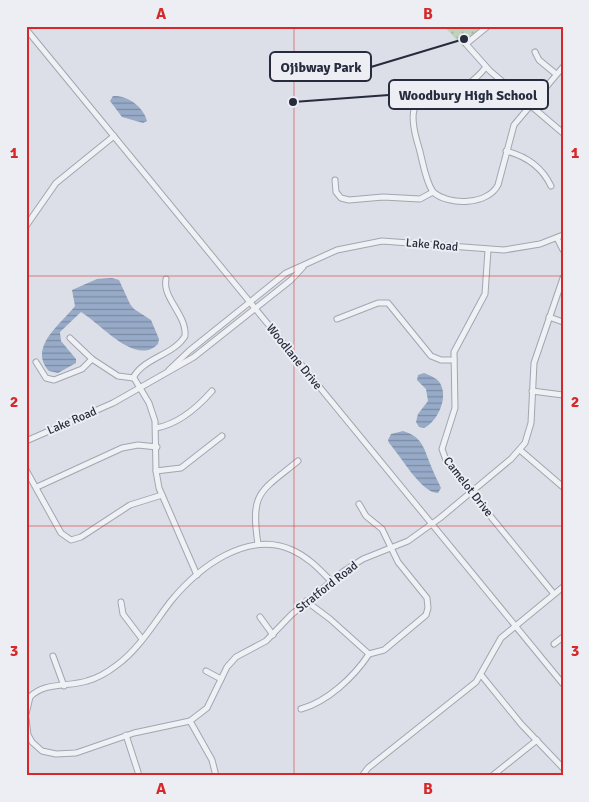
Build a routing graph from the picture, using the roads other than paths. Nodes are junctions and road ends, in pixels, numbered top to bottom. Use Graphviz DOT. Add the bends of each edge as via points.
graph roads {
  1 [pos="488,26"];
  2 [pos="26,29"];
  3 [pos="535,52"];
  4 [pos="486,67"];
  5 [pos="563,67"];
  6 [pos="556,74"];
  7 [pos="530,105"];
  8 [pos="563,133"];
  9 [pos="114,136"];
  10 [pos="506,152"];
  11 [pos="335,180"];
  12 [pos="551,186"];
  13 [pos="434,192"];
  14 [pos="26,226"];
  15 [pos="560,236"];
  16 [pos="488,250"];
  17 [pos="563,250"];
  18 [pos="304,266"];
  19 [pos="563,278"];
  20 [pos="166,279"];
  21 [pos="250,302"];
  22 [pos="255,308"];
  23 [pos="550,317"];
  24 [pos="337,319"];
  25 [pos="563,322"];
  26 [pos="70,338"];
  27 [pos="92,359"];
  28 [pos="454,360"];
  29 [pos="36,362"];
  30 [pos="169,370"];
  31 [pos="133,378"];
  32 [pos="140,388"];
  33 [pos="212,391"];
  34 [pos="532,391"];
  35 [pos="563,395"];
  36 [pos="156,428"];
  37 [pos="222,436"];
  38 [pos="26,441"];
  39 [pos="156,446"];
  40 [pos="520,450"];
  41 [pos="298,461"];
  42 [pos="26,470"];
  43 [pos="156,472"];
  44 [pos="37,487"];
  45 [pos="563,487"];
  46 [pos="471,492"];
  47 [pos="162,495"];
  48 [pos="359,504"];
  49 [pos="432,525"];
  50 [pos="258,544"];
  51 [pos="392,548"];
  52 [pos="198,575"];
  53 [pos="331,581"];
  54 [pos="563,587"];
  55 [pos="554,594"];
  56 [pos="306,601"];
  57 [pos="121,602"];
  58 [pos="260,617"];
  59 [pos="515,626"];
  60 [pos="273,635"];
  61 [pos="563,637"];
  62 [pos="142,639"];
  63 [pos="554,644"];
  64 [pos="369,654"];
  65 [pos="54,656"];
  66 [pos="206,671"];
  67 [pos="482,676"];
  68 [pos="221,679"];
  69 [pos="563,684"];
  70 [pos="64,686"];
  71 [pos="28,696"];
  72 [pos="301,709"];
  73 [pos="26,714"];
  74 [pos="26,719"];
  75 [pos="190,721"];
  76 [pos="126,735"];
  77 [pos="537,740"];
  78 [pos="563,768"];
  79 [pos="138,772"];
  80 [pos="216,776"];
  81 [pos="362,776"];
  82 [pos="492,776"];
  1 -- 4 [label="street" via="466,44"];
  2 -- 9 [label="street, Woodlane Drive"];
  3 -- 6 [label="street" via="539,60"];
  4 -- 7 [label="street"];
  4 -- 13 [label="street" via="470,83 425,98 414,111 413,129"];
  5 -- 6 [label="street"];
  6 -- 7 [label="street"];
  7 -- 8 [label="street"];
  7 -- 10 [label="street" via="514,125"];
  9 -- 14 [label="street" via="56,183"];
  9 -- 21 [label="street, Woodlane Drive"];
  10 -- 12 [label="street" via="526,158 545,175"];
  10 -- 13 [label="street" via="497,186 485,199 445,199"];
  11 -- 13 [label="street" via="336,193 347,200 383,197 420,199"];
  15 -- 16 [label="street, Lake Road" via="529,247"];
  15 -- 17 [label="street"];
  16 -- 18 [label="street, Lake Road" via="376,242 337,250"];
  16 -- 28 [label="street, Camelot Drive" via="485,294 459,340"];
  18 -- 21 [label="street, Lake Road" via="286,273"];
  18 -- 22 [label="street, Lake Road"];
  19 -- 23 [label="street, Stratford Road"];
  20 -- 31 [label="street" via="166,288 181,318 185,336 180,343 138,370"];
  21 -- 22 [label="street, Woodlane Drive"];
  21 -- 30 [label="street, Lake Road"];
  22 -- 30 [label="street, Lake Road" via="194,357"];
  22 -- 49 [label="street, Woodlane Drive"];
  23 -- 25 [label="street"];
  23 -- 34 [label="street, Stratford Road" via="534,362"];
  24 -- 28 [label="street" via="378,303 388,304 431,356"];
  26 -- 27 [label="street"];
  27 -- 29 [label="street" via="82,369 55,380 46,378"];
  27 -- 31 [label="street" via="119,377"];
  28 -- 46 [label="street, Camelot Drive" via="455,408 442,443 442,454"];
  30 -- 32 [label="street, Lake Road"];
  31 -- 32 [label="street"];
  32 -- 36 [label="street"];
  32 -- 38 [label="street, Lake Road" via="99,410"];
  33 -- 36 [label="street" via="198,406 175,422"];
  34 -- 35 [label="street"];
  34 -- 40 [label="street, Stratford Road" via="530,428"];
  36 -- 39 [label="street"];
  37 -- 43 [label="street" via="181,468"];
  39 -- 43 [label="street"];
  39 -- 44 [label="street" via="122,448"];
  40 -- 45 [label="street"];
  40 -- 46 [label="street, Stratford Road"];
  41 -- 50 [label="street" via="266,487 258,498 254,511"];
  42 -- 44 [label="street"];
  43 -- 47 [label="street"];
  44 -- 47 [label="street" via="62,534 73,540 104,524 130,505"];
  46 -- 49 [label="street, Stratford Road"];
  46 -- 55 [label="street, Camelot Drive"];
  47 -- 52 [label="street"];
  48 -- 51 [label="street" via="366,516 382,529"];
  49 -- 51 [label="street, Stratford Road"];
  49 -- 59 [label="street, Woodlane Drive"];
  50 -- 52 [label="street" via="237,550"];
  50 -- 53 [label="street" via="299,553"];
  51 -- 53 [label="street, Stratford Road" via="363,559"];
  51 -- 64 [label="street" via="398,562 427,598 428,608 422,619 384,650"];
  52 -- 62 [label="street" via="172,600"];
  53 -- 56 [label="street, Stratford Road"];
  54 -- 55 [label="street"];
  55 -- 59 [label="street"];
  56 -- 60 [label="street, Stratford Road"];
  56 -- 64 [label="street"];
  57 -- 62 [label="street" via="123,614"];
  58 -- 60 [label="street"];
  59 -- 67 [label="street" via="496,644"];
  59 -- 69 [label="street, Woodlane Drive"];
  60 -- 68 [label="street, Stratford Road" via="236,657"];
  61 -- 63 [label="street"];
  62 -- 70 [label="street" via="124,660 107,672"];
  64 -- 72 [label="street" via="346,680 315,705"];
  65 -- 70 [label="street"];
  66 -- 68 [label="street"];
  67 -- 77 [label="street"];
  67 -- 81 [label="street"];
  68 -- 75 [label="street, Stratford Road" via="207,708"];
  70 -- 71 [label="street" via="39,689"];
  71 -- 73 [label="street"];
  74 -- 76 [label="street, Stratford Road" via="32,742 48,753 76,753"];
  75 -- 76 [label="street, Stratford Road"];
  75 -- 80 [label="street" via="212,760"];
  76 -- 79 [label="street"];
  77 -- 78 [label="street"];
  77 -- 82 [label="street"];
}
